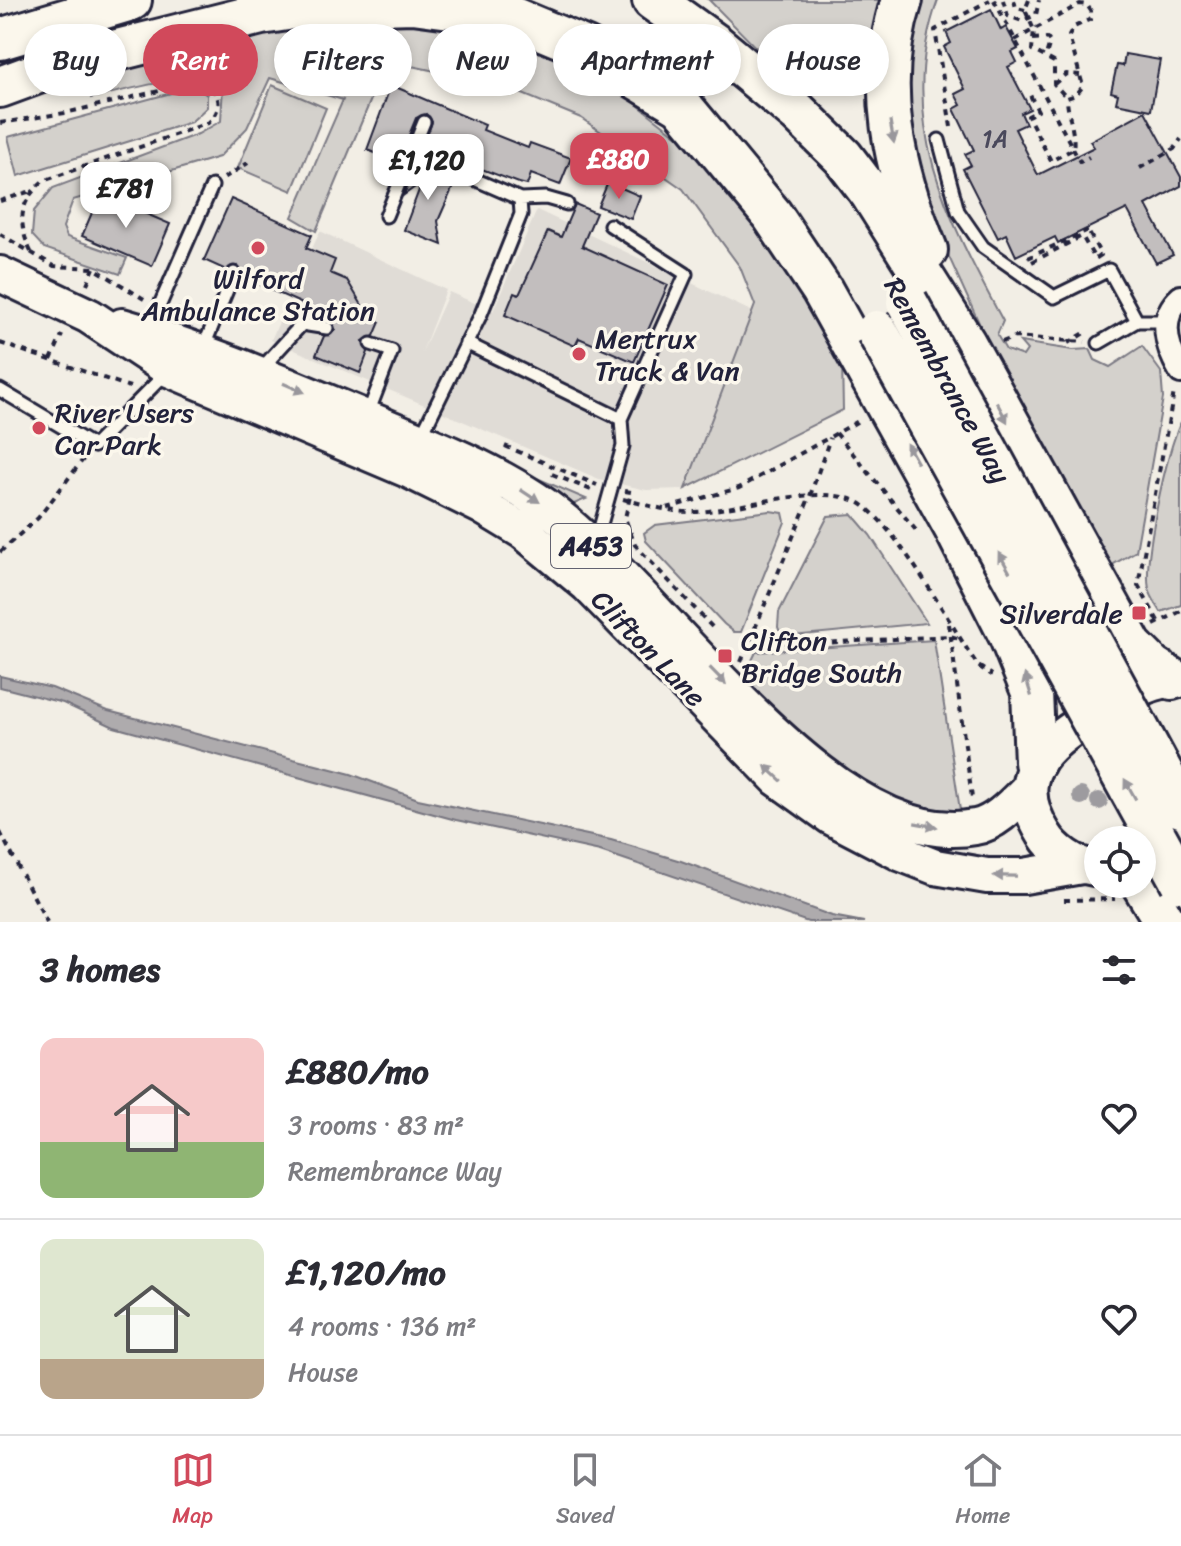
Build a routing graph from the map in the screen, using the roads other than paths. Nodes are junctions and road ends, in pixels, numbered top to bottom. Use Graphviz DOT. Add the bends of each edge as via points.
graph roads {
  1 [pos="131,0"];
  2 [pos="220,0"];
  3 [pos="653,0"];
  4 [pos="902,0"];
  5 [pos="687,24"];
  6 [pos="0,39"];
  7 [pos="127,39"];
  8 [pos="127,48"];
  9 [pos="741,64"];
  10 [pos="741,72"];
  11 [pos="24,79"];
  12 [pos="0,87"];
  13 [pos="681,105"];
  14 [pos="424,122"];
  15 [pos="939,140"];
  16 [pos="412,152"];
  17 [pos="212,186"];
  18 [pos="520,199"];
  19 [pos="567,204"];
  20 [pos="386,216"];
  21 [pos="610,225"];
  22 [pos="234,273"];
  23 [pos="0,274"];
  24 [pos="1181,297"];
  25 [pos="89,316"];
  26 [pos="1137,321"];
  27 [pos="1167,321"];
  28 [pos="327,328"];
  29 [pos="147,333"];
  30 [pos="984,342"];
  31 [pos="466,343"];
  32 [pos="1099,343"];
  33 [pos="371,344"];
  34 [pos="175,364"];
  35 [pos="1177,365"];
  36 [pos="257,373"];
  37 [pos="0,390"];
  38 [pos="366,418"];
  39 [pos="621,419"];
  40 [pos="413,455"];
  41 [pos="587,564"];
  42 [pos="1177,679"];
  43 [pos="1032,776"];
  44 [pos="1181,807"];
  45 [pos="1181,845"];
  46 [pos="1156,860"];
  47 [pos="1084,863"];
  48 [pos="1084,868"];
  49 [pos="1181,882"];
  50 [pos="1139,898"];
  51 [pos="1165,922"];
  1 -- 6 [label="highway"];
  2 -- 7 [label="highway"];
  3 -- 5 [label="highway, Remembrance Way"];
  4 -- 30 [label="highway, one-way" via="886,73 890,127 909,206"];
  8 -- 13 [label="highway" via="261,14 313,6 413,3 509,16 586,48"];
  9 -- 30 [label="highway" via="843,157"];
  10 -- 44 [label="highway, Remembrance Way, bridge" via="798,134 855,215"];
  11 -- 12 [label="highway"];
  43 -- 13 [label="highway, one-way" via="1032,692 954,527 822,290 772,215"];
  49 -- 13 [label="highway, Remembrance Way, one-way, bridge" via="877,331 795,208 753,162"];
  14 -- 16 [label="lane"];
  15 -- 26 [label="lane" via="958,211 983,247 1054,297 1109,270"];
  16 -- 18 [label="lane"];
  16 -- 20 [label="lane"];
  17 -- 29 [label="lane"];
  18 -- 19 [label="lane"];
  18 -- 31 [label="lane" via="521,214 510,244"];
  21 -- 39 [label="lane" via="686,274"];
  22 -- 34 [label="lane"];
  23 -- 25 [label="main road, Clifton Lane / A453"];
  24 -- 27 [label="street"];
  25 -- 29 [label="main road, Clifton Lane / A453"];
  25 -- 34 [label="main road, Clifton Lane / A453"];
  26 -- 27 [label="lane"];
  26 -- 32 [label="lane"];
  27 -- 35 [label="street"];
  28 -- 36 [label="lane" via="302,324"];
  29 -- 34 [label="main road, Clifton Lane / A453"];
  30 -- 42 [label="highway, one-way" via="1132,646 1152,666"];
  31 -- 39 [label="lane"];
  31 -- 40 [label="lane"];
  33 -- 38 [label="lane" via="392,351"];
  34 -- 36 [label="main road, Clifton Lane / A453"];
  34 -- 37 [label="lane" via="94,446"];
  34 -- 40 [label="main road, Clifton Lane / A453"];
  36 -- 38 [label="main road, Clifton Lane / A453, one-way"];
  38 -- 40 [label="main road, Clifton Lane / A453"];
  39 -- 41 [label="lane" via="623,446"];
  40 -- 41 [label="main road, Clifton Lane / A453" via="527,494"];
  41 -- 43 [label="main road, Clifton Lane / A453, one-way" via="829,778 873,807 914,823 977,827 993,819"];
  48 -- 41 [label="main road, Clifton Lane / A453, one-way" via="987,876 935,867 831,817 778,779"];
  42 -- 43 [label="main road" via="1141,687 1055,738"];
  43 -- 47 [label="main road, A453" via="1034,818 1046,839"];
  45 -- 46 [label="main road"];
  50 -- 51 [label="highway"];
}
